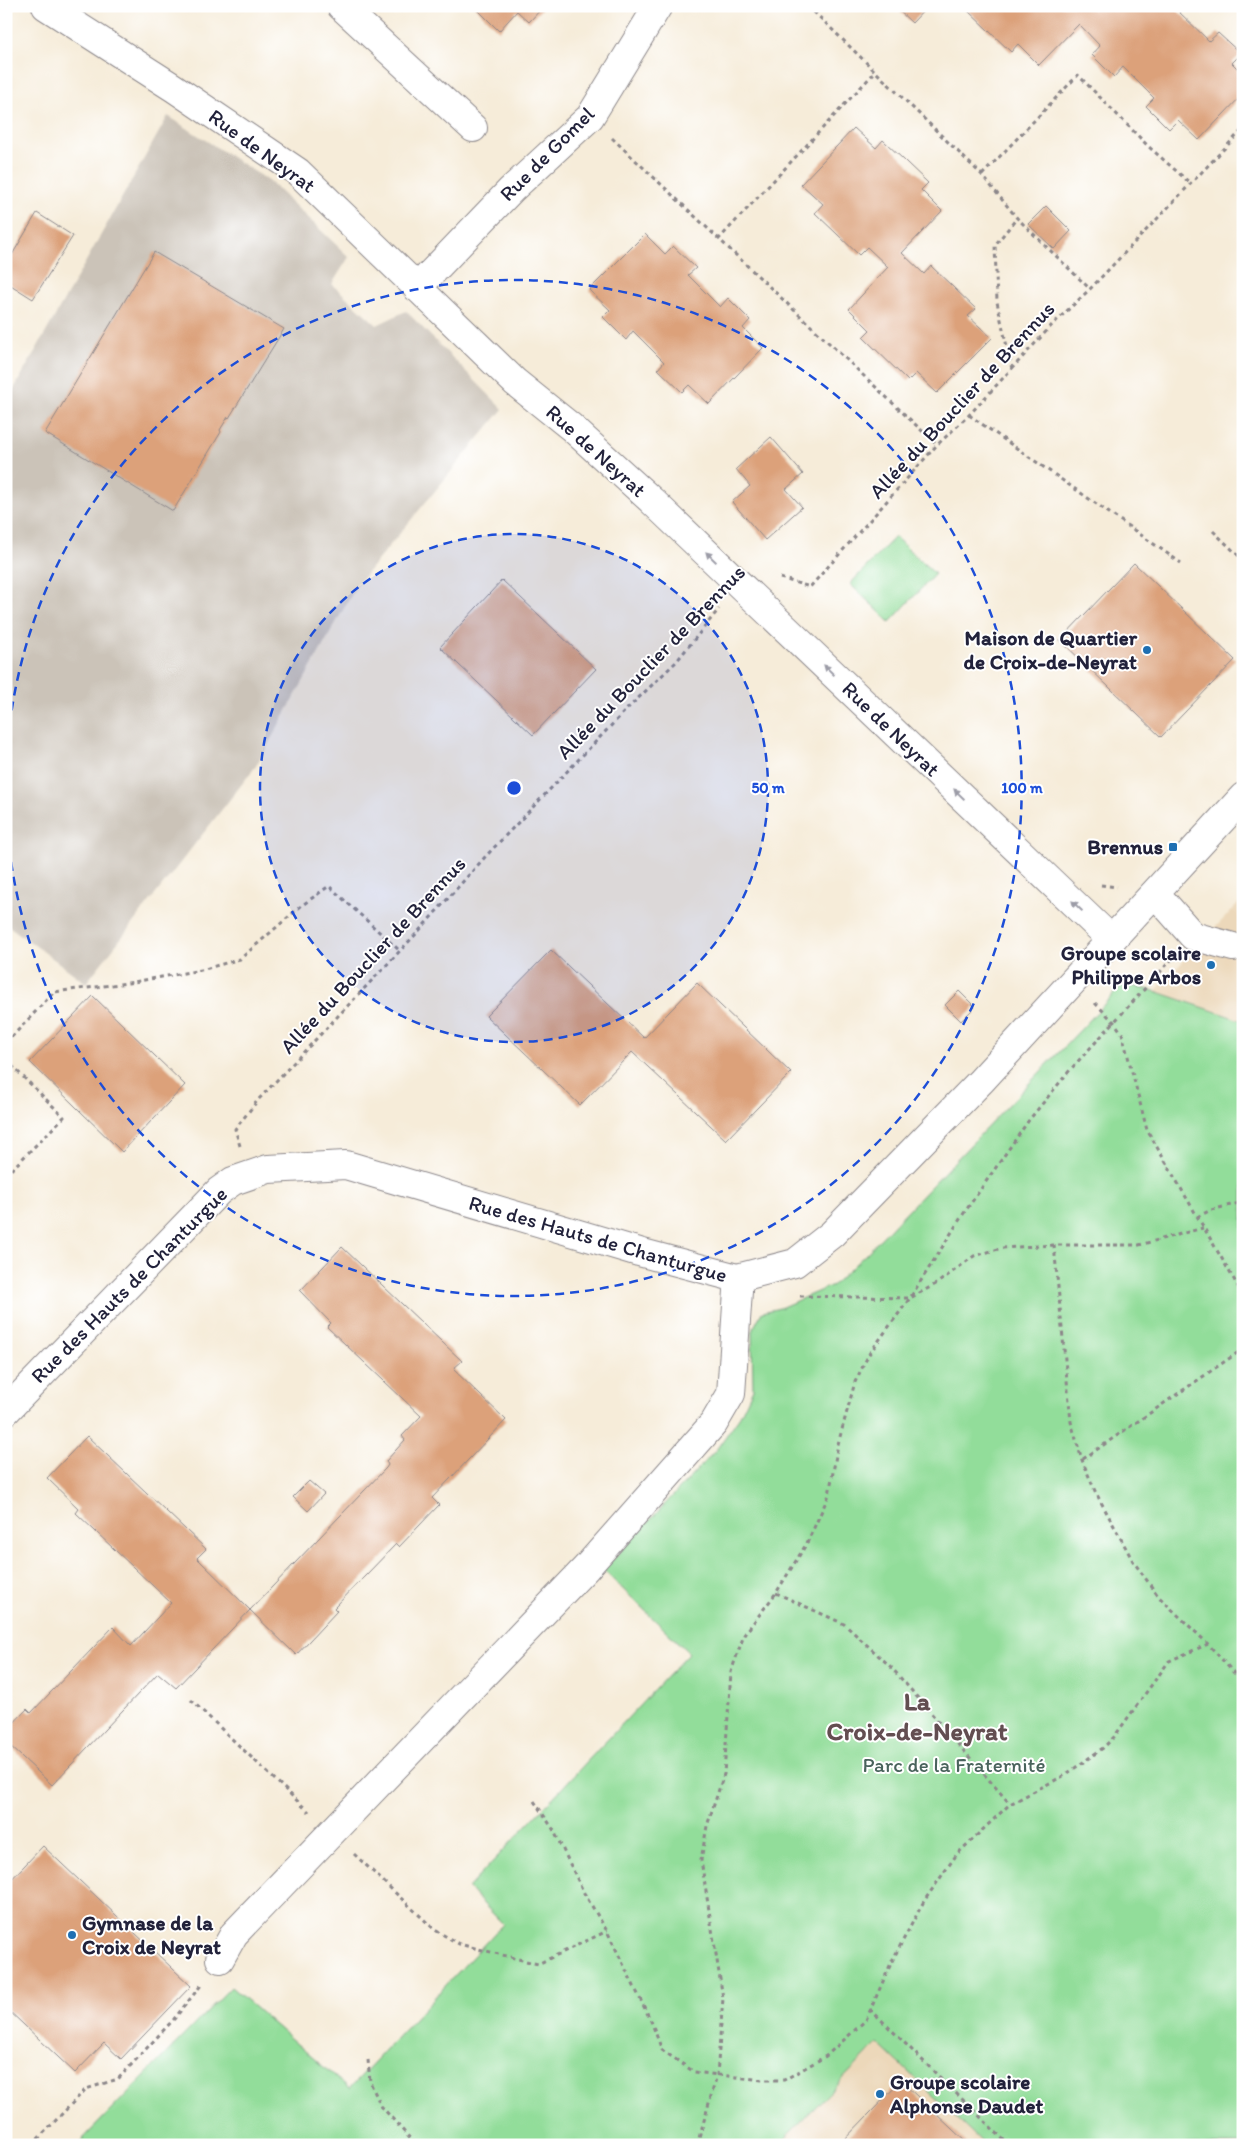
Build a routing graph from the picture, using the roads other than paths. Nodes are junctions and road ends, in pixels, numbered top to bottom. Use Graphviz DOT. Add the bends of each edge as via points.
graph roads {
  1 [pos="46,6"];
  2 [pos="341,6"];
  3 [pos="658,6"];
  4 [pos="472,128"];
  5 [pos="417,288"];
  6 [pos="1243,797"];
  7 [pos="1154,892"];
  8 [pos="1112,940"];
  9 [pos="1233,947"];
  10 [pos="749,1276"];
  11 [pos="6,1411"];
  12 [pos="220,1959"];
  1 -- 5 [label="street, Rue de Neyrat" via="298,172"];
  2 -- 4 [label="street"];
  3 -- 5 [label="street, Rue de Gomel" via="590,117 511,190"];
  8 -- 5 [label="street, Rue de Neyrat, one-way" via="651,500 571,427 515,382"];
  6 -- 7 [label="street"];
  7 -- 8 [label="street"];
  7 -- 9 [label="street" via="1193,936"];
  8 -- 10 [label="street" via="832,1234 795,1263"];
  10 -- 11 [label="street, Rue des Hauts de Chanturgue" via="639,1252 346,1165 268,1169 233,1181 219,1190"];
  10 -- 12 [label="street" via="738,1290 731,1394 714,1423 586,1568 234,1934"];
}
